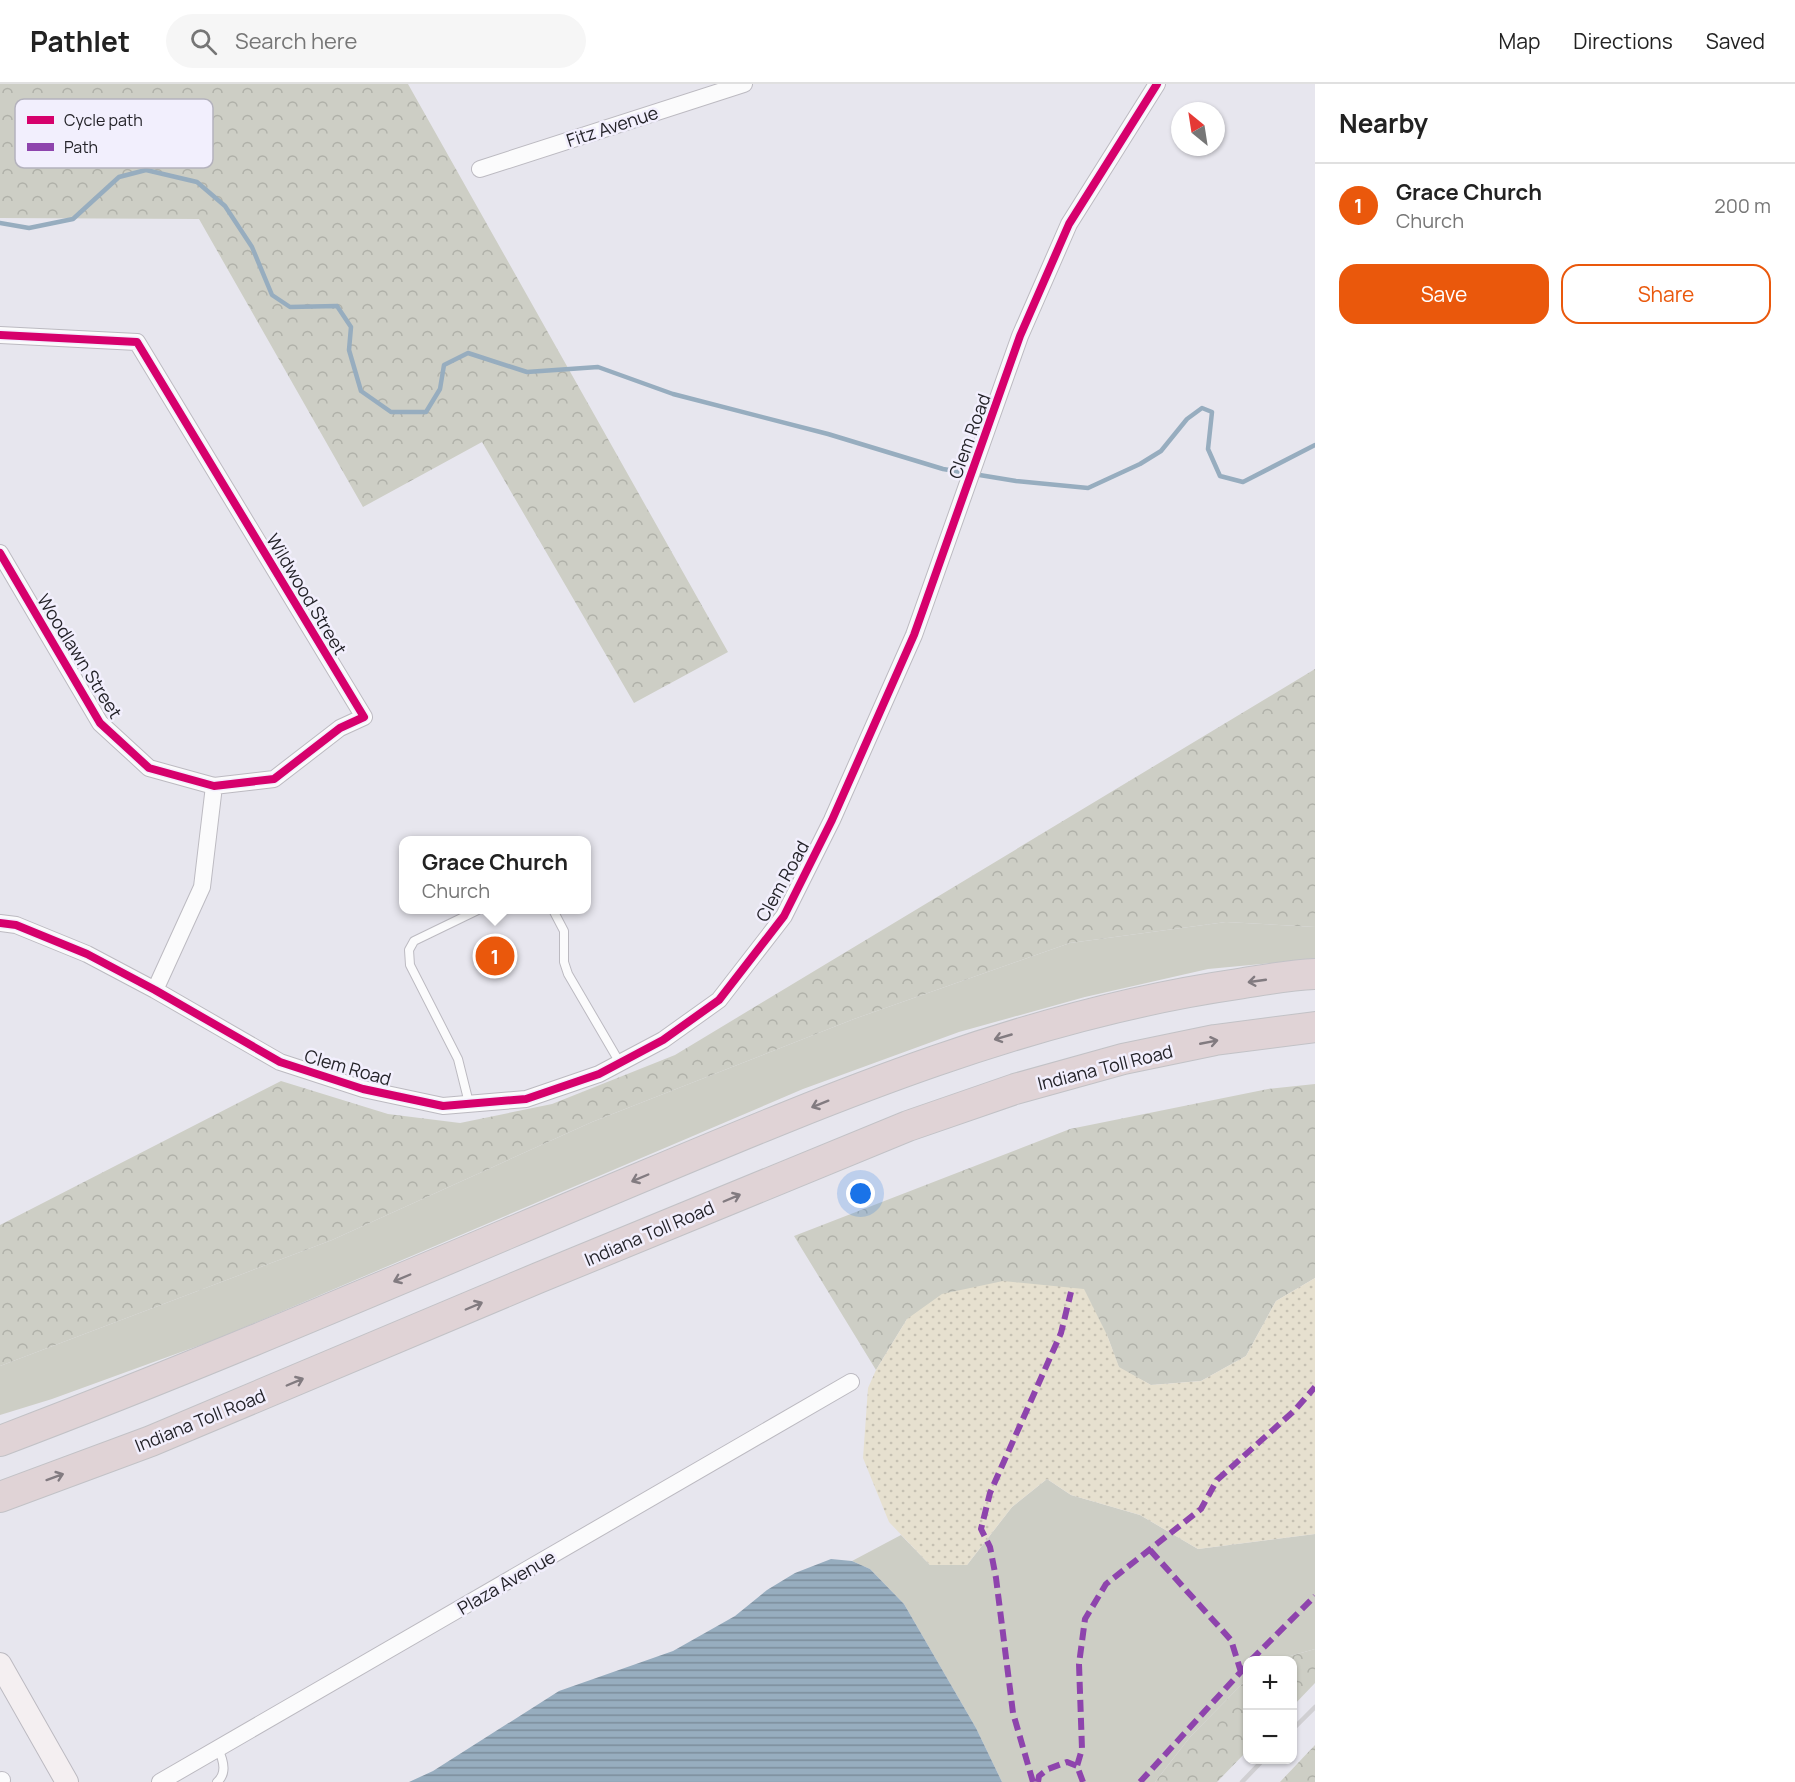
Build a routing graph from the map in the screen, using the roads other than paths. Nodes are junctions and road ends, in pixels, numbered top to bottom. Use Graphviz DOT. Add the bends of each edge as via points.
graph roads {
  1 [pos="744,84"];
  2 [pos="1157,84"];
  3 [pos="480,169"];
  4 [pos="0,335"];
  5 [pos="0,553"];
  6 [pos="214,786"];
  7 [pos="468,914"];
  8 [pos="556,914"];
  9 [pos="0,923"];
  10 [pos="1315,974"];
  11 [pos="155,990"];
  12 [pos="1315,1027"];
  13 [pos="620,1063"];
  14 [pos="469,1103"];
  15 [pos="851,1382"];
  16 [pos="0,1441"];
  17 [pos="0,1497"];
  18 [pos="0,1664"];
  19 [pos="218,1749"];
  20 [pos="67,1782"];
  21 [pos="160,1782"];
  22 [pos="217,1782"];
  1 -- 3 [label="street, Fitz Avenue"];
  2 -- 13 [label="street, Clem Road" via="1069,224 1020,336 914,635 832,820 784,916 719,1000 663,1040"];
  4 -- 6 [label="street, Wildwood Street" via="137,342 364,717 340,728 274,779"];
  5 -- 6 [label="street, Woodlawn Street" via="100,723 149,768"];
  6 -- 11 [label="street" via="202,888"];
  7 -- 14 [label="lane" via="414,941 408,950 410,965 458,1059"];
  8 -- 13 [label="lane" via="564,931 568,974"];
  9 -- 11 [label="street, Clem Road" via="16,925 87,954"];
  10 -- 16 [label="highway, one-way" via="1194,990 1105,1008 993,1040 885,1078 129,1393"];
  11 -- 14 [label="street, Clem Road" via="280,1062 363,1089 443,1106"];
  17 -- 12 [label="highway, Indiana Toll Road, one-way" via="151,1441 908,1126 1016,1089 1123,1059 1215,1040"];
  13 -- 14 [label="street, Clem Road" via="526,1099"];
  15 -- 19 [label="street, Plaza Avenue"];
  18 -- 20 [label="street"];
  19 -- 21 [label="street, Plaza Avenue"];
  19 -- 22 [label="lane" via="224,1769"];
}
